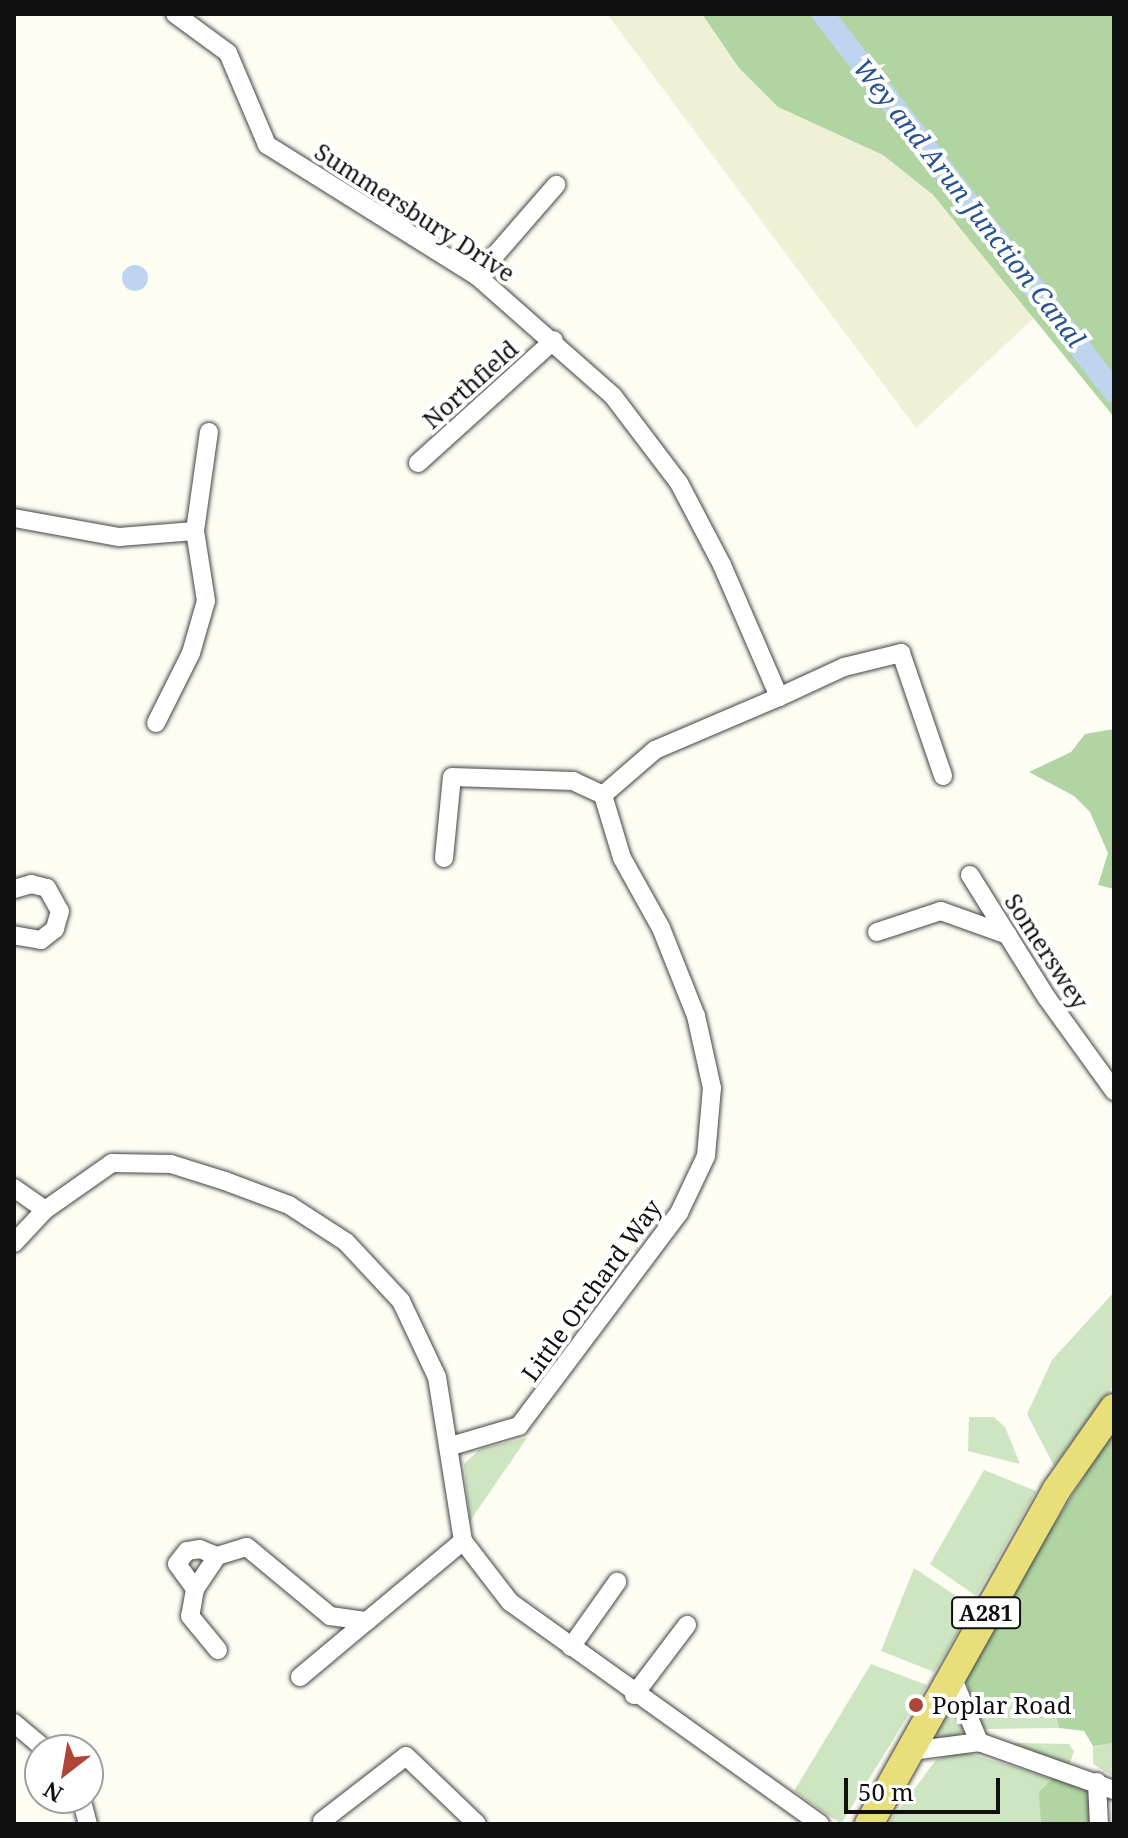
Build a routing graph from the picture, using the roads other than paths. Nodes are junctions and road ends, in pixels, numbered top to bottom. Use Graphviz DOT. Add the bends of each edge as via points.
graph roads {
  1 [pos="175,14"];
  2 [pos="556,185"];
  3 [pos="477,276"];
  4 [pos="554,340"];
  5 [pos="209,432"];
  6 [pos="418,463"];
  7 [pos="14,518"];
  8 [pos="195,531"];
  9 [pos="779,697"];
  10 [pos="156,723"];
  11 [pos="943,776"];
  12 [pos="603,795"];
  13 [pos="444,858"];
  14 [pos="970,875"];
  15 [pos="14,889"];
  16 [pos="877,932"];
  17 [pos="1008,935"];
  18 [pos="14,936"];
  19 [pos="1114,1091"];
  20 [pos="14,1188"];
  21 [pos="45,1210"];
  22 [pos="14,1243"];
  23 [pos="1114,1408"];
  24 [pos="451,1446"];
  25 [pos="463,1541"];
  26 [pos="217,1556"];
  27 [pos="617,1582"];
  28 [pos="195,1589"];
  29 [pos="367,1621"];
  30 [pos="687,1625"];
  31 [pos="571,1647"];
  32 [pos="218,1650"];
  33 [pos="951,1674"];
  34 [pos="300,1677"];
  35 [pos="634,1695"];
  36 [pos="979,1742"];
  37 [pos="911,1751"];
  38 [pos="1106,1786"];
  39 [pos="322,1821"];
  40 [pos="477,1824"];
  41 [pos="820,1824"];
  42 [pos="869,1824"];
  43 [pos="1099,1824"];
  1 -- 3 [label="street, Summersbury Drive" via="228,53 267,145"];
  2 -- 3 [label="street"];
  3 -- 4 [label="street, Summersbury Drive"];
  4 -- 6 [label="street, Northfield"];
  4 -- 9 [label="street, Summersbury Drive" via="613,396 679,483 722,565"];
  5 -- 8 [label="street"];
  7 -- 8 [label="street" via="119,537"];
  8 -- 10 [label="street" via="206,601 191,653"];
  9 -- 11 [label="street" via="844,667 901,653"];
  9 -- 12 [label="street" via="655,750"];
  12 -- 13 [label="street" via="573,781 452,777"];
  12 -- 24 [label="street, Little Orchard Way" via="622,858 661,928 696,1016 712,1088 706,1156 679,1213 519,1426"];
  14 -- 17 [label="street, Somerswey"];
  15 -- 18 [label="street" via="31,884 47,888 60,911 49,935 32,941"];
  16 -- 17 [label="street" via="941,911"];
  17 -- 19 [label="street, Somerswey"];
  20 -- 21 [label="street"];
  21 -- 22 [label="street"];
  21 -- 24 [label="street" via="112,1163 171,1164 289,1205 346,1242 401,1301 437,1377"];
  23 -- 33 [label="main road, A281" via="1057,1489"];
  24 -- 25 [label="street"];
  25 -- 29 [label="street"];
  25 -- 31 [label="street" via="510,1602"];
  26 -- 28 [label="street"];
  26 -- 28 [label="street" via="200,1549 187,1551 177,1564"];
  26 -- 29 [label="street" via="247,1547 330,1616"];
  27 -- 31 [label="street"];
  28 -- 32 [label="street" via="190,1616"];
  29 -- 34 [label="street"];
  30 -- 35 [label="street"];
  31 -- 35 [label="street"];
  33 -- 36 [label="street"];
  33 -- 37 [label="main road, A281"];
  35 -- 41 [label="street"];
  36 -- 37 [label="street"];
  36 -- 38 [label="street"];
  37 -- 42 [label="main road, A281"];
  38 -- 43 [label="street"];
  39 -- 40 [label="street" via="406,1756"];
}
